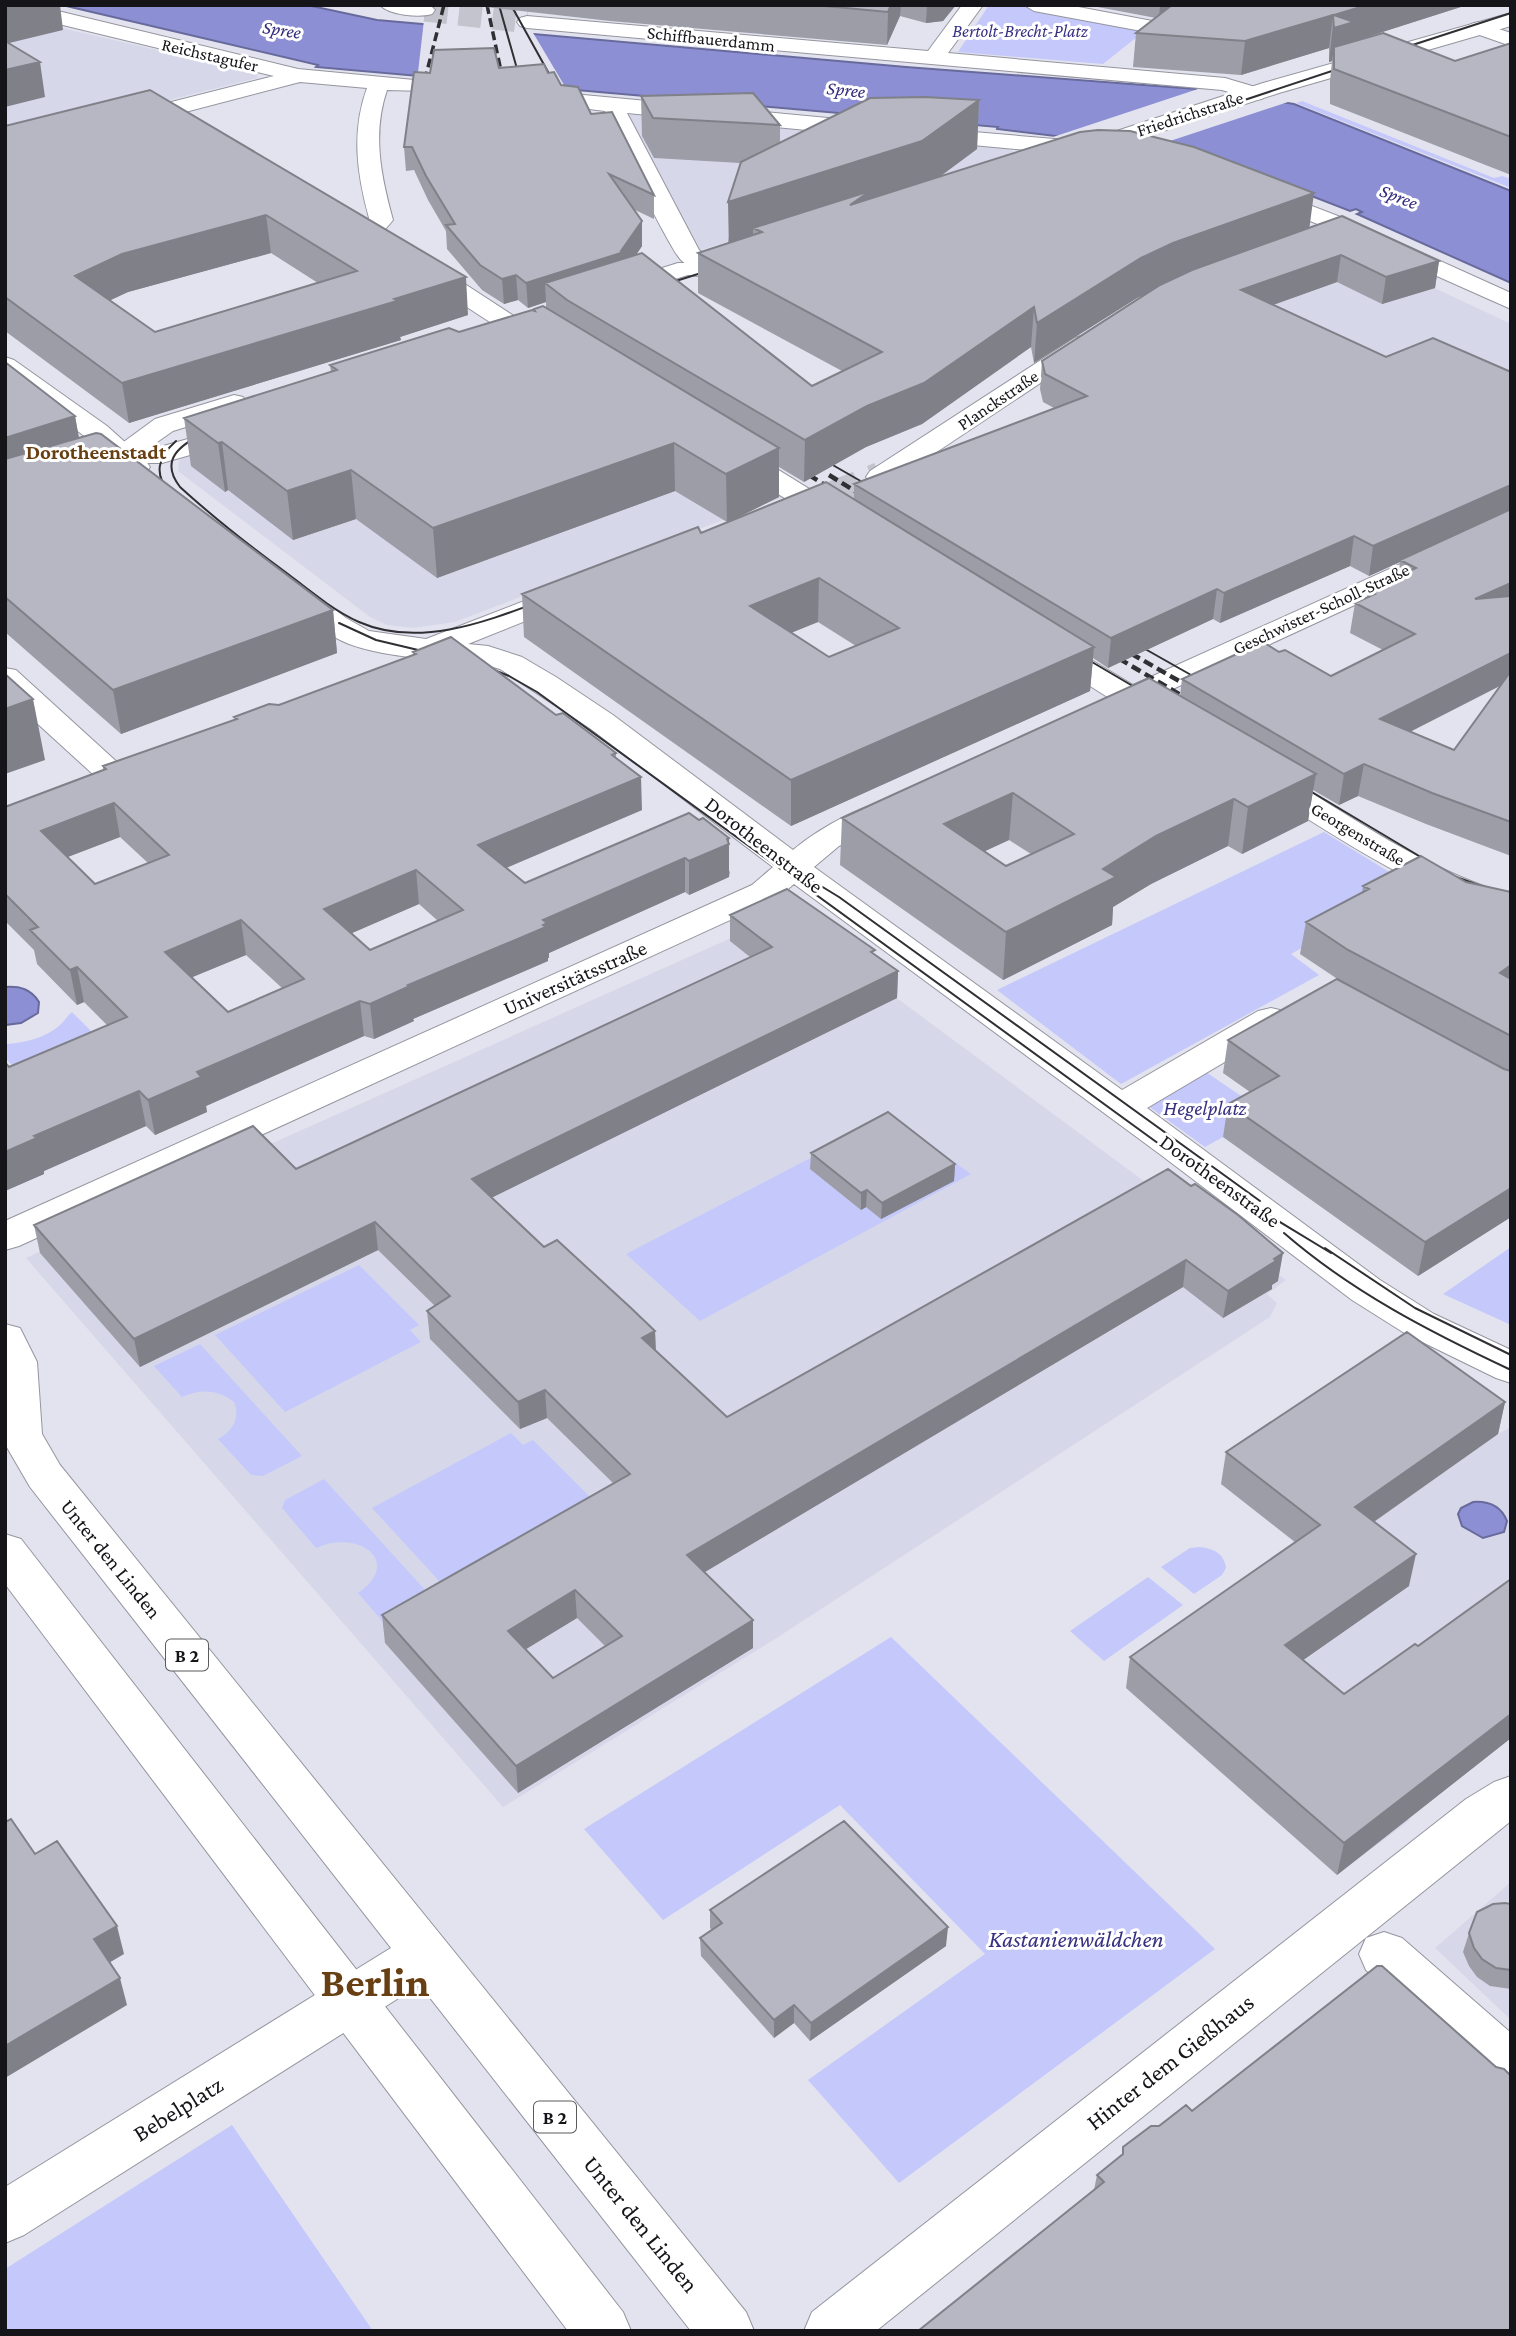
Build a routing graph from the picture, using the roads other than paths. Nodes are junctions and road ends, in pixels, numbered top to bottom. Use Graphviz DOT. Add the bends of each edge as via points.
graph roads {
  1 [pos="6,5"];
  2 [pos="390,5"];
  3 [pos="973,5"];
  4 [pos="1034,5"];
  5 [pos="1504,5"];
  6 [pos="594,9"];
  7 [pos="425,10"];
  8 [pos="1511,19"];
  9 [pos="527,22"];
  10 [pos="566,25"];
  11 [pos="1478,28"];
  12 [pos="1511,40"];
  13 [pos="934,58"];
  14 [pos="1112,74"];
  15 [pos="298,75"];
  16 [pos="379,83"];
  17 [pos="417,86"];
  18 [pos="1259,92"];
  19 [pos="573,101"];
  20 [pos="614,105"];
  21 [pos="163,111"];
  22 [pos="185,124"];
  23 [pos="108,125"];
  24 [pos="1091,147"];
  25 [pos="1139,155"];
  26 [pos="1027,167"];
  27 [pos="1240,185"];
  28 [pos="342,218"];
  29 [pos="1349,228"];
  30 [pos="366,233"];
  31 [pos="1314,241"];
  32 [pos="769,250"];
  33 [pos="710,269"];
  34 [pos="603,302"];
  35 [pos="1511,302"];
  36 [pos="1108,328"];
  37 [pos="470,330"];
  38 [pos="5,365"];
  39 [pos="254,397"];
  40 [pos="261,425"];
  41 [pos="708,438"];
  42 [pos="124,455"];
  43 [pos="85,467"];
  44 [pos="880,477"];
  45 [pos="157,486"];
  46 [pos="822,500"];
  47 [pos="773,516"];
  48 [pos="1511,522"];
  49 [pos="866,536"];
  50 [pos="272,576"];
  51 [pos="600,582"];
  52 [pos="1026,634"];
  53 [pos="431,648"];
  54 [pos="374,670"];
  55 [pos="5,677"];
  56 [pos="1132,698"];
  57 [pos="1090,719"];
  58 [pos="1173,722"];
  59 [pos="1244,765"];
  60 [pos="69,784"];
  61 [pos="912,800"];
  62 [pos="793,867"];
  63 [pos="1511,906"];
  64 [pos="1294,1006"];
  65 [pos="1120,1108"];
  66 [pos="5,1237"];
  67 [pos="5,1338"];
  68 [pos="1511,1368"];
  69 [pos="11,1397"];
  70 [pos="5,1551"];
  71 [pos="1511,1796"];
  72 [pos="425,1954"];
  73 [pos="1384,1954"];
  74 [pos="350,2000"];
  75 [pos="1511,2066"];
  76 [pos="5,2217"];
  77 [pos="603,2331"];
  78 [pos="726,2331"];
  79 [pos="832,2331"];
  1 -- 15 [label="street, Reichstagufer"];
  2 -- 7 [label="street"];
  3 -- 13 [label="street"];
  4 -- 14 [label="street" via="1170,23"];
  5 -- 18 [label="street, Friedrichstraße"];
  6 -- 10 [label="street"];
  8 -- 11 [label="street, Friedrichstraße"];
  9 -- 10 [label="street, Schiffbauerdamm"];
  10 -- 13 [label="street, Schiffbauerdamm"];
  11 -- 12 [label="street"];
  11 -- 18 [label="street, Friedrichstraße"];
  13 -- 14 [label="street, Schiffbauerdamm"];
  14 -- 18 [label="street, Schiffbauerdamm" via="1225,84"];
  15 -- 16 [label="street, Reichstagufer"];
  15 -- 21 [label="street"];
  16 -- 17 [label="street, Reichstagufer"];
  16 -- 30 [label="street" via="367,120 365,147 382,220"];
  18 -- 24 [label="street, Friedrichstraße"];
  19 -- 20 [label="street"];
  20 -- 24 [label="street"];
  20 -- 33 [label="street" via="689,254"];
  21 -- 22 [label="street"];
  21 -- 23 [label="street"];
  24 -- 25 [label="street"];
  24 -- 26 [label="street, Friedrichstraße"];
  27 -- 29 [label="street"];
  28 -- 30 [label="street"];
  29 -- 31 [label="street"];
  29 -- 35 [label="street"];
  30 -- 37 [label="street" via="519,330"];
  32 -- 33 [label="street"];
  33 -- 34 [label="street" via="704,277"];
  36 -- 44 [label="street, Planckstraße"];
  38 -- 42 [label="street"];
  39 -- 42 [label="street" via="164,425"];
  40 -- 42 [label="street" via="162,455"];
  41 -- 46 [label="street"];
  42 -- 43 [label="street"];
  42 -- 45 [label="street"];
  46 -- 47 [label="street"];
  46 -- 49 [label="street"];
  48 -- 56 [label="street, Geschwister-Scholl-Straße"];
  50 -- 53 [label="street, Dorotheenstraße" via="358,637"];
  51 -- 53 [label="street"];
  52 -- 56 [label="street"];
  53 -- 54 [label="street"];
  53 -- 62 [label="street, Dorotheenstraße" via="488,655 520,668 612,730"];
  55 -- 60 [label="street" via="119,766"];
  56 -- 57 [label="street"];
  56 -- 58 [label="street"];
  59 -- 63 [label="street, Georgenstraße" via="1431,877"];
  61 -- 62 [label="street, Universitätsstraße" via="827,839"];
  62 -- 65 [label="street, Dorotheenstraße"];
  62 -- 66 [label="street, Universitätsstraße" via="748,900"];
  64 -- 65 [label="street"];
  65 -- 68 [label="street, Dorotheenstraße" via="1398,1311"];
  67 -- 69 [label="street, Unter den Linden / B 2" via="16,1362"];
  69 -- 72 [label="street, Unter den Linden / B 2" via="21,1434 45,1476"];
  70 -- 74 [label="street"];
  71 -- 79 [label="street, Hinter dem Gießhaus" via="1474,1820"];
  72 -- 74 [label="street"];
  72 -- 78 [label="street, Unter den Linden / B 2"];
  73 -- 75 [label="street"];
  74 -- 76 [label="street, Bebelplatz"];
  74 -- 77 [label="street"];
}
